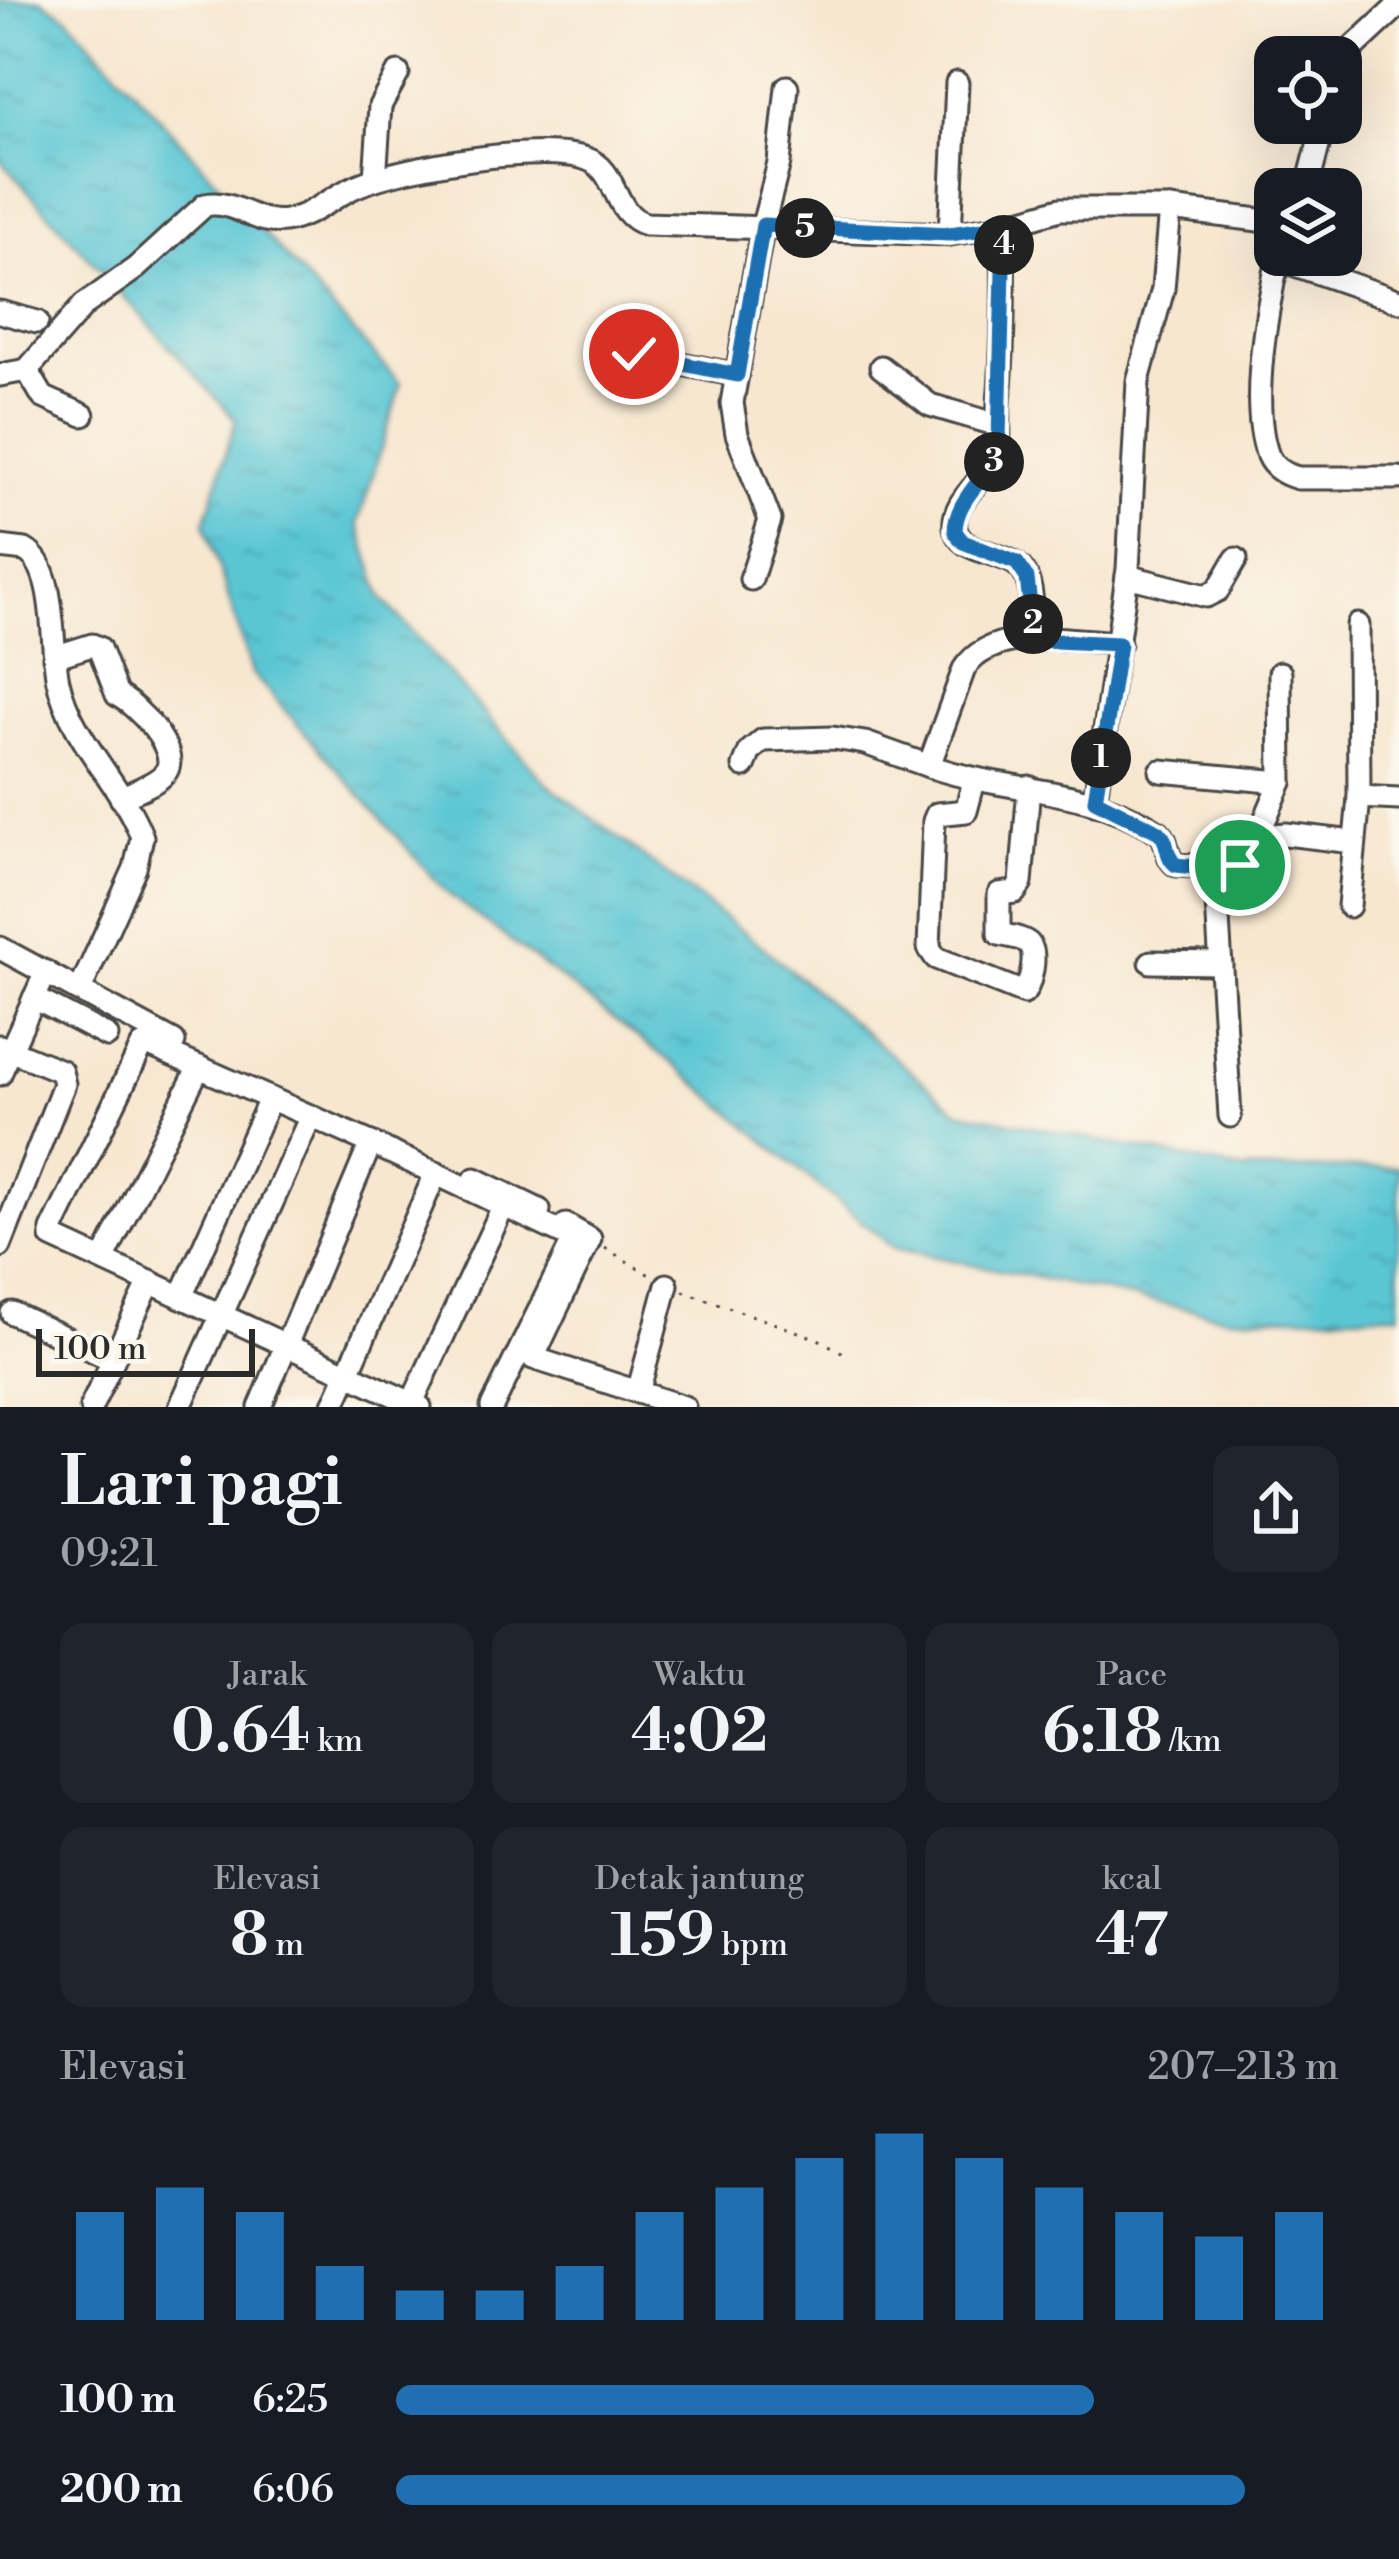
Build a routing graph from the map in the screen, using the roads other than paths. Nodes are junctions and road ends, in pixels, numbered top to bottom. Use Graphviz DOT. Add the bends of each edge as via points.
graph roads {
  1 [pos="1399,4"];
  2 [pos="1362,39"];
  3 [pos="398,74"];
  4 [pos="957,83"];
  5 [pos="787,87"];
  6 [pos="375,178"];
  7 [pos="1169,209"];
  8 [pos="1254,219"];
  9 [pos="763,225"];
  10 [pos="1004,226"];
  11 [pos="950,234"];
  12 [pos="1275,276"];
  13 [pos="1330,276"];
  14 [pos="1399,301"];
  15 [pos="0,312"];
  16 [pos="37,322"];
  17 [pos="596,347"];
  18 [pos="881,367"];
  19 [pos="27,370"];
  20 [pos="0,375"];
  21 [pos="737,375"];
  22 [pos="83,415"];
  23 [pos="998,425"];
  24 [pos="1399,478"];
  25 [pos="0,548"];
  26 [pos="1236,559"];
  27 [pos="1127,576"];
  28 [pos="751,579"];
  29 [pos="1358,626"];
  30 [pos="1034,640"];
  31 [pos="1119,644"];
  32 [pos="54,657"];
  33 [pos="1280,673"];
  34 [pos="744,766"];
  35 [pos="929,766"];
  36 [pos="1161,771"];
  37 [pos="974,781"];
  38 [pos="1281,782"];
  39 [pos="1029,787"];
  40 [pos="1359,796"];
  41 [pos="121,798"];
  42 [pos="1399,799"];
  43 [pos="1095,800"];
  44 [pos="1259,836"];
  45 [pos="1353,842"];
  46 [pos="1215,869"];
  47 [pos="1349,907"];
  48 [pos="0,948"];
  49 [pos="1150,962"];
  50 [pos="1221,963"];
  51 [pos="46,972"];
  52 [pos="80,990"];
  53 [pos="34,998"];
  54 [pos="107,1036"];
  55 [pos="5,1048"];
  56 [pos="199,1067"];
  57 [pos="0,1074"];
  58 [pos="270,1099"];
  59 [pos="311,1116"];
  60 [pos="1231,1116"];
  61 [pos="371,1143"];
  62 [pos="436,1173"];
  63 [pos="503,1208"];
  64 [pos="0,1246"];
  65 [pos="103,1260"];
  66 [pos="150,1282"];
  67 [pos="668,1286"];
  68 [pos="181,1297"];
  69 [pos="11,1312"];
  70 [pos="220,1315"];
  71 [pos="288,1346"];
  72 [pos="113,1360"];
  73 [pos="513,1365"];
  74 [pos="348,1375"];
  75 [pos="638,1400"];
  76 [pos="414,1406"];
  77 [pos="92,1407"];
  78 [pos="180,1407"];
  79 [pos="260,1407"];
  80 [pos="333,1407"];
  81 [pos="492,1407"];
  82 [pos="684,1407"];
  1 -- 2 [label="street"];
  3 -- 6 [label="street" via="380,106"];
  4 -- 11 [label="street"];
  5 -- 9 [label="street"];
  6 -- 9 [label="street" via="562,154 603,169 638,222"];
  6 -- 19 [label="street" via="284,221 206,206 84,304"];
  7 -- 8 [label="street"];
  7 -- 10 [label="street" via="1060,209"];
  7 -- 27 [label="street" via="1163,289 1135,409"];
  9 -- 11 [label="street"];
  9 -- 21 [label="street"];
  10 -- 11 [label="street"];
  10 -- 23 [label="street"];
  12 -- 24 [label="street" via="1262,378 1268,458 1298,478"];
  13 -- 14 [label="street"];
  15 -- 16 [label="street"];
  17 -- 21 [label="street"];
  18 -- 23 [label="street" via="930,405"];
  19 -- 20 [label="street"];
  19 -- 22 [label="street" via="43,397"];
  21 -- 28 [label="street" via="733,418 770,520"];
  23 -- 30 [label="street" via="990,470 960,506 955,532 1017,563 1027,578"];
  25 -- 32 [label="street" via="25,550 43,568"];
  26 -- 27 [label="street" via="1206,596"];
  27 -- 31 [label="street"];
  29 -- 40 [label="street"];
  30 -- 31 [label="street"];
  30 -- 35 [label="street" via="971,657"];
  31 -- 43 [label="street"];
  32 -- 41 [label="street" via="64,704"];
  32 -- 41 [label="street" via="99,648 117,695 132,702 167,749 163,775"];
  33 -- 38 [label="street"];
  34 -- 35 [label="street" via="764,740 813,738 850,739"];
  35 -- 37 [label="street"];
  36 -- 38 [label="street"];
  37 -- 39 [label="street"];
  37 -- 39 [label="street" via="966,811 934,820 929,948 936,958 1024,993 1032,950 999,934 999,894 1022,883"];
  38 -- 44 [label="street"];
  39 -- 43 [label="street"];
  40 -- 42 [label="street"];
  40 -- 45 [label="street"];
  41 -- 52 [label="street" via="143,845"];
  43 -- 46 [label="street" via="1159,832 1176,865"];
  44 -- 45 [label="street"];
  44 -- 46 [label="street" via="1240,865"];
  45 -- 47 [label="street"];
  46 -- 50 [label="street"];
  48 -- 51 [label="street"];
  49 -- 50 [label="street"];
  50 -- 60 [label="street"];
  51 -- 52 [label="street"];
  51 -- 53 [label="street"];
  52 -- 75 [label="street" via="590,1239 533,1358"];
  53 -- 54 [label="street"];
  53 -- 55 [label="street"];
  55 -- 57 [label="street"];
  55 -- 64 [label="street" via="61,1071 64,1084"];
  56 -- 58 [label="street"];
  56 -- 65 [label="street"];
  56 -- 65 [label="street" via="146,1044 132,1067 52,1230 55,1240"];
  58 -- 59 [label="street"];
  58 -- 68 [label="street"];
  59 -- 61 [label="street"];
  59 -- 70 [label="street"];
  61 -- 62 [label="street"];
  61 -- 71 [label="street"];
  62 -- 63 [label="street"];
  62 -- 74 [label="street"];
  63 -- 73 [label="street" via="574,1238"];
  63 -- 76 [label="street"];
  65 -- 66 [label="street"];
  66 -- 68 [label="street"];
  66 -- 72 [label="street"];
  67 -- 75 [label="street"];
  68 -- 70 [label="street"];
  69 -- 72 [label="street"];
  70 -- 71 [label="street"];
  70 -- 78 [label="street"];
  71 -- 74 [label="street"];
  71 -- 79 [label="street"];
  72 -- 77 [label="street"];
  73 -- 75 [label="street"];
  73 -- 81 [label="street"];
  74 -- 76 [label="street"];
  74 -- 80 [label="street"];
  75 -- 82 [label="street"];
}
